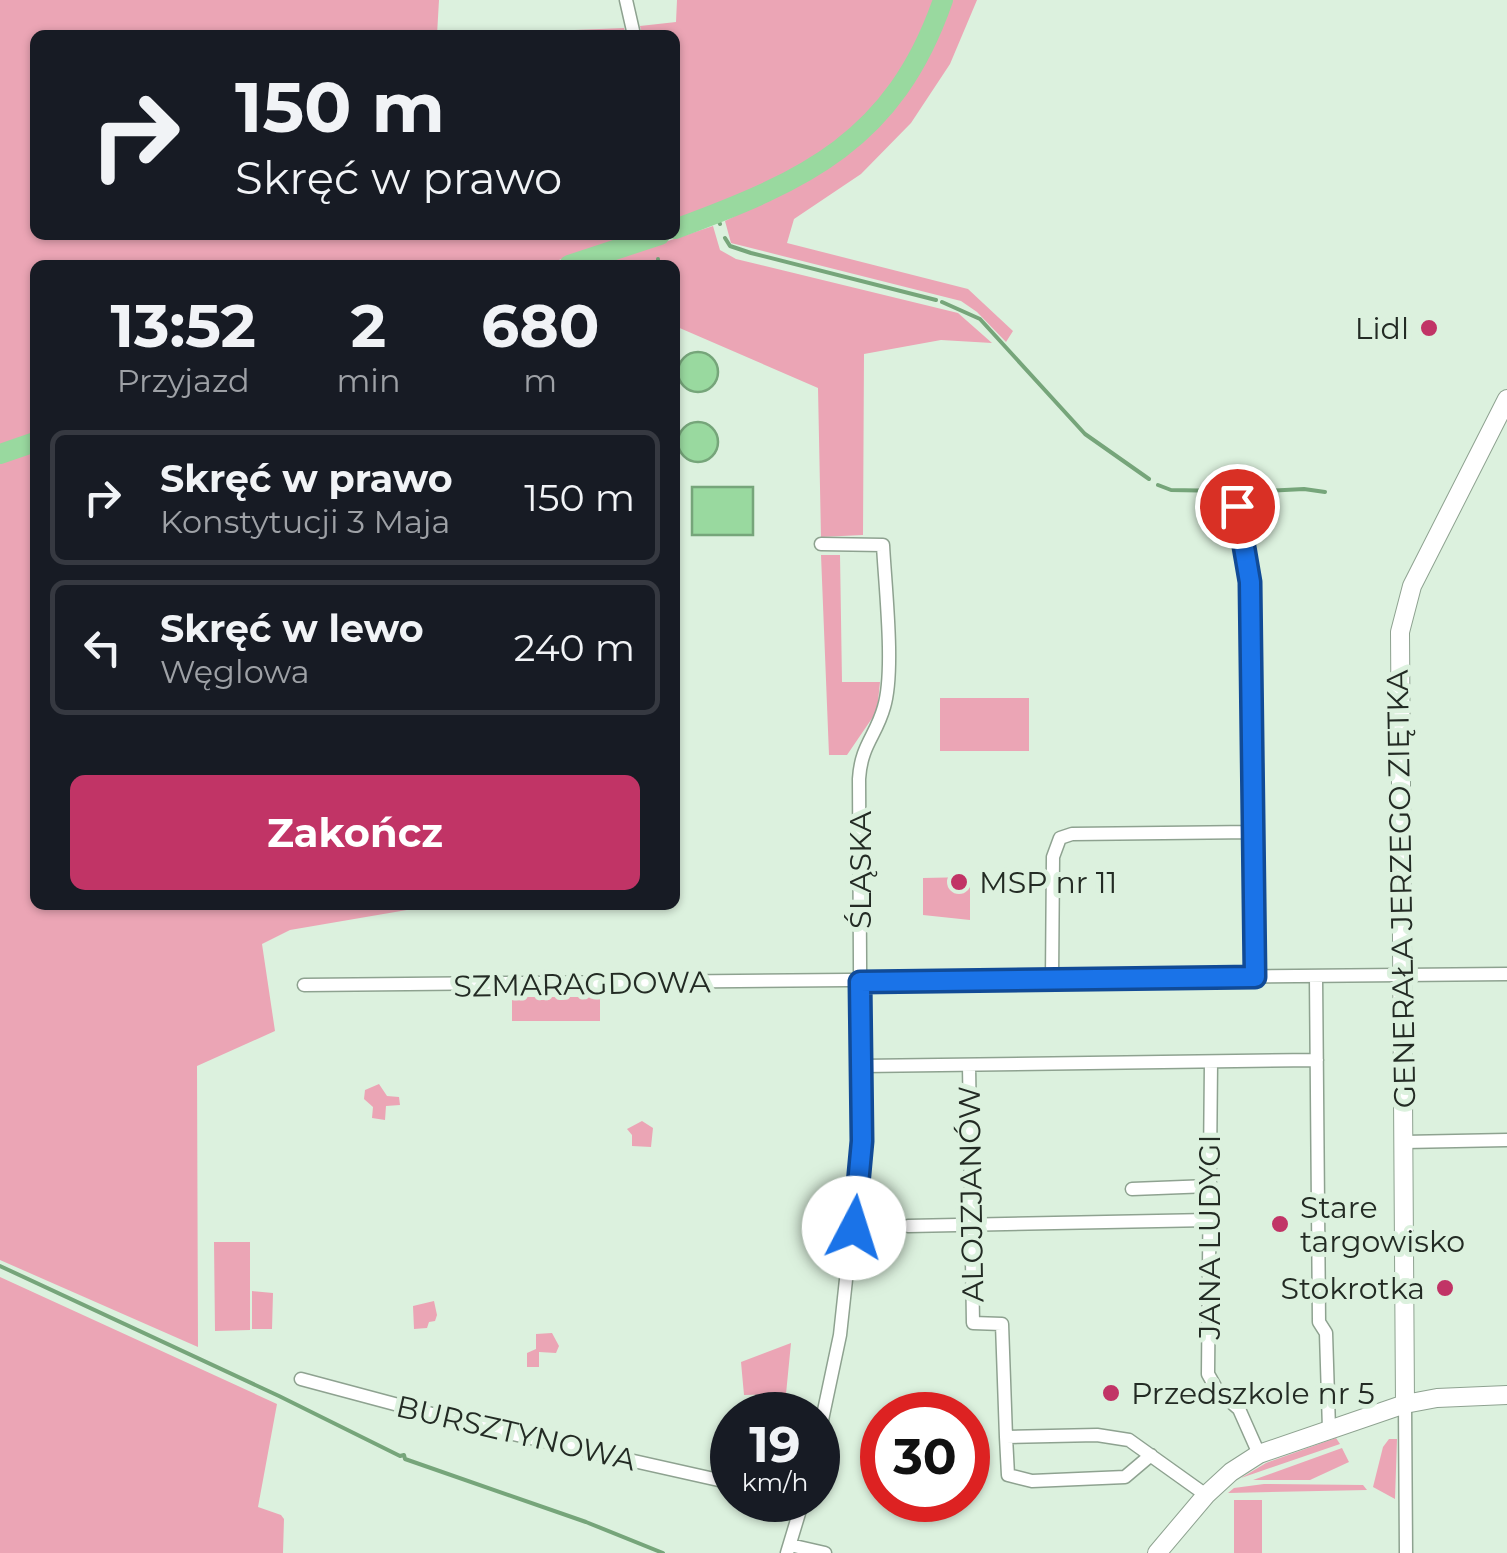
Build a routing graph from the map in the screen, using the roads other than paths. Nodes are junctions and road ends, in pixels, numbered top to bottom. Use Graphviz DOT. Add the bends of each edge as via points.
graph roads {
  1 [pos="626,0"];
  2 [pos="633,30"];
  3 [pos="1507,399"];
  4 [pos="1237,506"];
  5 [pos="821,544"];
  6 [pos="1254,832"];
  7 [pos="1507,974"];
  8 [pos="1402,976"];
  9 [pos="1255,977"];
  10 [pos="1316,977"];
  11 [pos="1052,979"];
  12 [pos="860,982"];
  13 [pos="304,985"];
  14 [pos="1317,1060"];
  15 [pos="1211,1062"];
  16 [pos="969,1065"];
  17 [pos="862,1066"];
  18 [pos="1507,1140"];
  19 [pos="1404,1142"];
  20 [pos="1208,1186"];
  21 [pos="1132,1189"];
  22 [pos="1209,1220"];
  23 [pos="908,1226"];
  24 [pos="973,1226"];
  25 [pos="301,1379"];
  26 [pos="828,1392"];
  27 [pos="1507,1395"];
  28 [pos="1405,1404"];
  29 [pos="1328,1429"];
  30 [pos="1006,1437"];
  31 [pos="1259,1454"];
  32 [pos="1150,1455"];
  33 [pos="710,1478"];
  34 [pos="1206,1495"];
  35 [pos="797,1522"];
  36 [pos="789,1549"];
  37 [pos="823,1552"];
  38 [pos="1157,1553"];
  39 [pos="1406,1553"];
  1 -- 2 [label="street"];
  3 -- 8 [label="street, GENERAŁA JERZEGO ZIĘTKA" via="1404,609"];
  4 -- 6 [label="street" via="1250,582"];
  5 -- 12 [label="street, ŚLĄSKA" via="883,544 885,706 862,751 859,779"];
  6 -- 9 [label="street"];
  6 -- 11 [label="street" via="1060,838"];
  7 -- 8 [label="street, SZMARAGDOWA"];
  8 -- 10 [label="street, SZMARAGDOWA"];
  8 -- 19 [label="street, GENERAŁA JERZEGO ZIĘTKA"];
  9 -- 10 [label="street, SZMARAGDOWA"];
  9 -- 11 [label="street, SZMARAGDOWA"];
  10 -- 14 [label="street"];
  11 -- 12 [label="street, SZMARAGDOWA"];
  12 -- 13 [label="street, SZMARAGDOWA"];
  12 -- 17 [label="street, ŚLĄSKA"];
  14 -- 15 [label="street"];
  14 -- 29 [label="street" via="1319,1322 1326,1333"];
  15 -- 16 [label="street"];
  15 -- 20 [label="street, JANA LUDYGI"];
  16 -- 17 [label="street"];
  16 -- 24 [label="street, ALOJZJANÓW"];
  17 -- 26 [label="street, ŚLĄSKA" via="853,1236"];
  18 -- 19 [label="street"];
  19 -- 28 [label="street, GENERAŁA JERZEGO ZIĘTKA"];
  20 -- 21 [label="street"];
  20 -- 22 [label="street, JANA LUDYGI"];
  22 -- 24 [label="street"];
  22 -- 31 [label="street, JANA LUDYGI" via="1208,1374 1238,1409"];
  23 -- 24 [label="street"];
  24 -- 30 [label="street, ALOJZJANÓW" via="974,1323 1002,1324"];
  25 -- 33 [label="street, BURSZTYNOWA"];
  27 -- 28 [label="street"];
  28 -- 29 [label="street"];
  28 -- 39 [label="street"];
  29 -- 31 [label="street"];
  30 -- 32 [label="street" via="1113,1436"];
  30 -- 32 [label="street" via="1008,1474 1032,1481 1125,1477"];
  31 -- 34 [label="street"];
  32 -- 34 [label="street"];
  34 -- 38 [label="street"];
  35 -- 36 [label="street"];
  36 -- 37 [label="street"];
}
